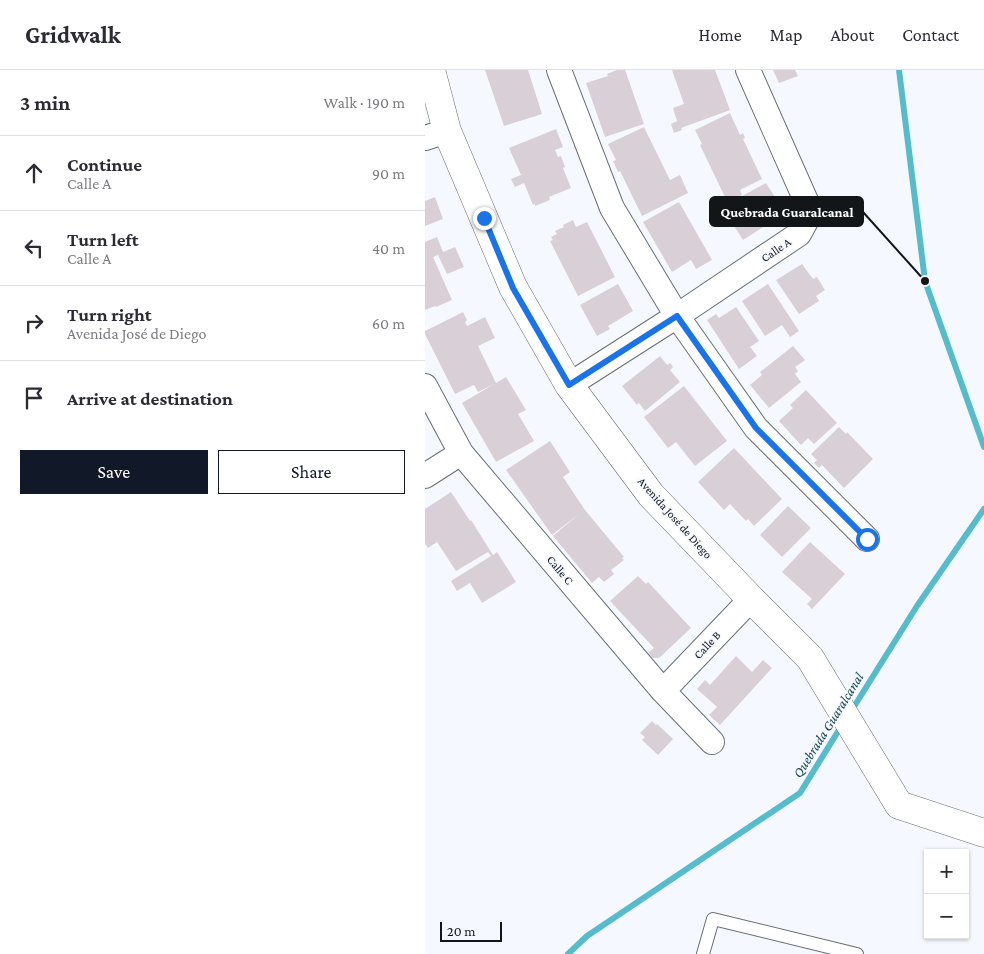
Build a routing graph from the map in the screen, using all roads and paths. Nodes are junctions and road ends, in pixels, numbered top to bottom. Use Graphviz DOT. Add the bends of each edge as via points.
graph roads {
  1 [pos="431,70"];
  2 [pos="559,70"];
  3 [pos="748,70"];
  4 [pos="436,134"];
  5 [pos="677,316"];
  6 [pos="569,385"];
  7 [pos="425,386"];
  8 [pos="461,453"];
  9 [pos="425,476"];
  10 [pos="867,539"];
  11 [pos="751,599"];
  12 [pos="663,691"];
  13 [pos="712,742"];
  14 [pos="984,833"];
  15 [pos="703,954"];
  16 [pos="857,954"];
  1 -- 4 [label="street, Avenida José de Diego"];
  2 -- 5 [label="street" via="612,208"];
  3 -- 5 [label="street, Calle A" via="811,212 799,234"];
  4 -- 6 [label="street, Avenida José de Diego" via="513,288"];
  5 -- 6 [label="street, Calle A"];
  5 -- 10 [label="street" via="756,428"];
  6 -- 11 [label="street, Avenida José de Diego" via="651,495"];
  7 -- 8 [label="street, Calle C"];
  8 -- 9 [label="street"];
  8 -- 12 [label="street, Calle C"];
  11 -- 12 [label="street, Calle B"];
  11 -- 14 [label="street, Avenida José de Diego" via="810,658 899,805"];
  12 -- 13 [label="street, Calle C"];
  15 -- 16 [label="lane" via="713,918"];
}
